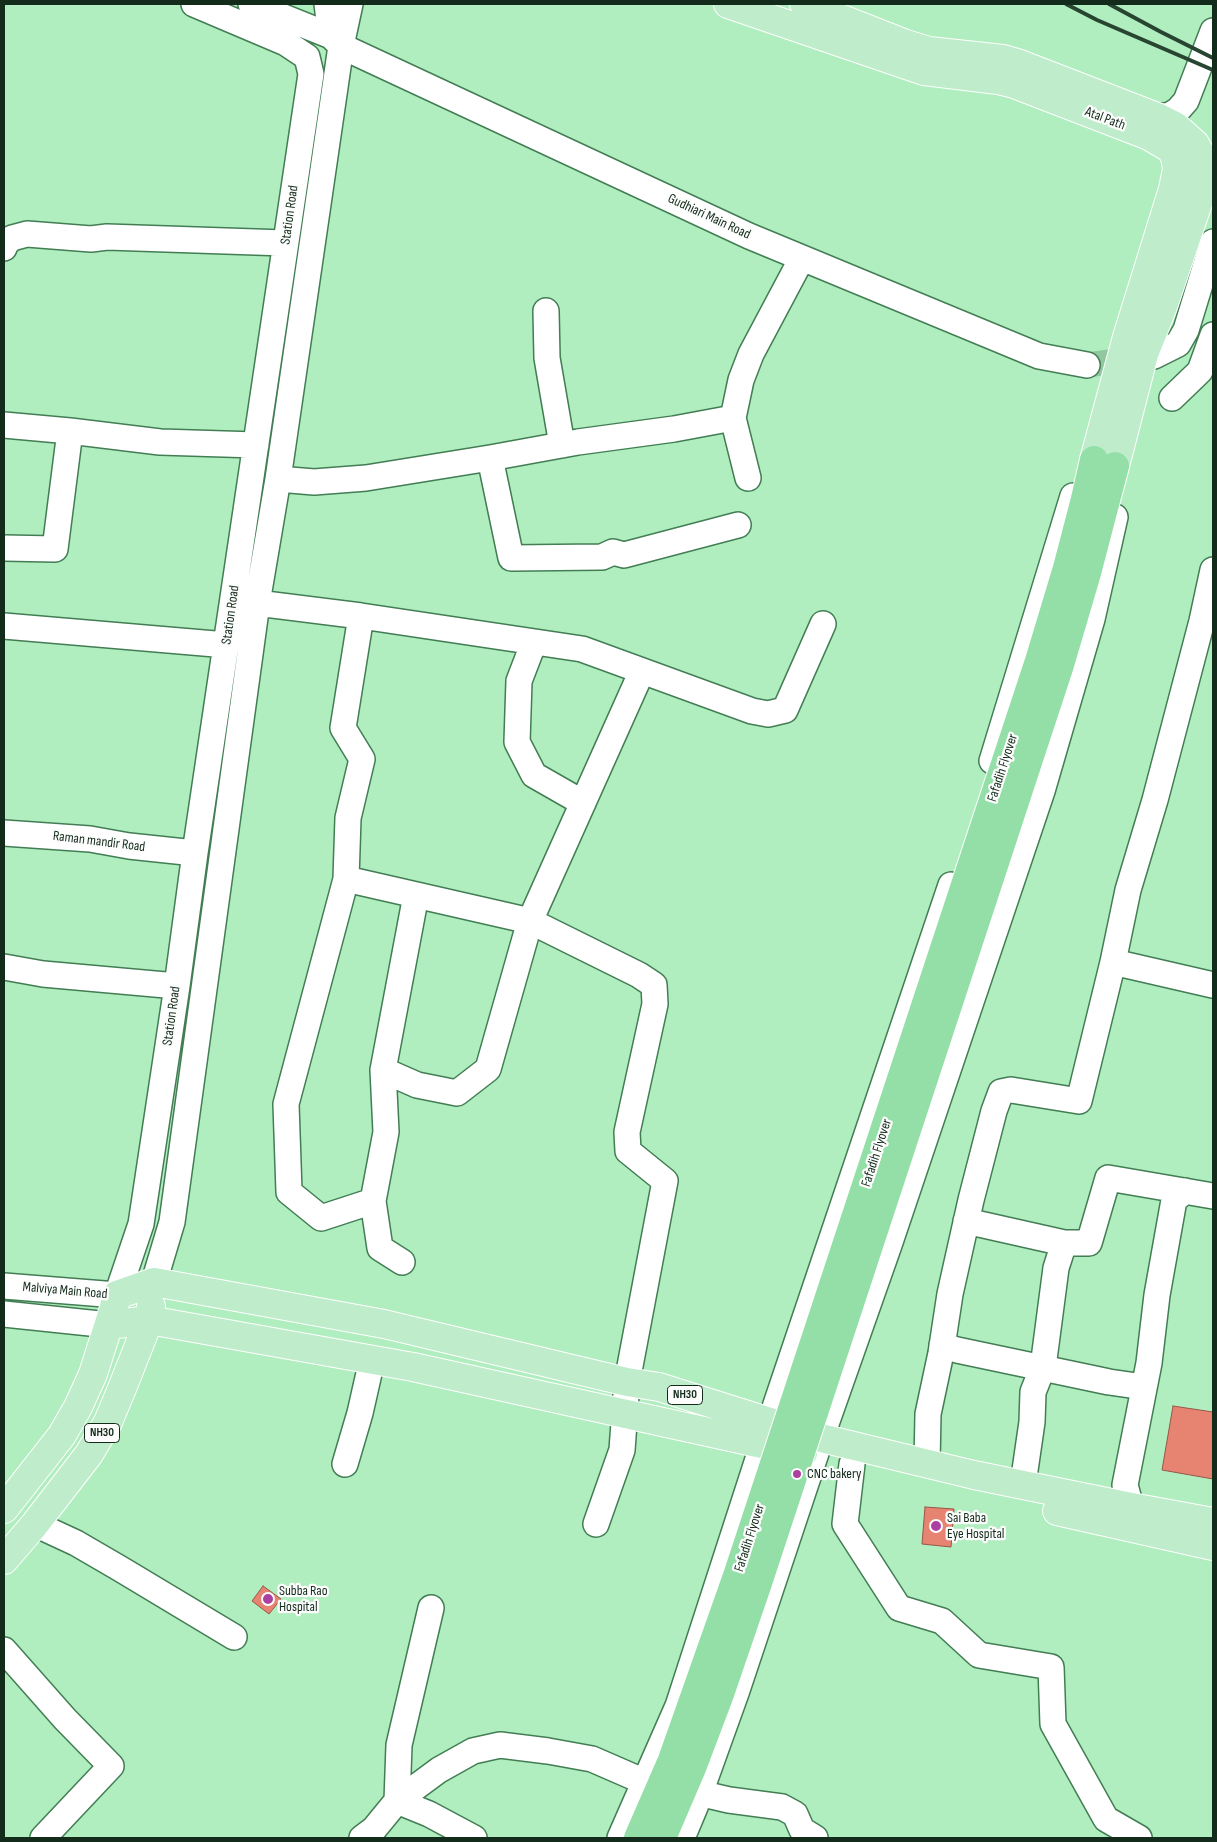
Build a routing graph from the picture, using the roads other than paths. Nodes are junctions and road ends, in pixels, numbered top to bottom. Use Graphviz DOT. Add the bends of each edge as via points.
graph roads {
  1 [pos="194,4"];
  2 [pos="251,4"];
  3 [pos="327,4"];
  4 [pos="350,4"];
  5 [pos="728,4"];
  6 [pos="804,4"];
  7 [pos="1213,31"];
  8 [pos="336,41"];
  9 [pos="1157,117"];
  10 [pos="1213,162"];
  11 [pos="1198,200"];
  12 [pos="1213,242"];
  13 [pos="285,243"];
  14 [pos="4,248"];
  15 [pos="802,258"];
  16 [pos="546,311"];
  17 [pos="1213,335"];
  18 [pos="1154,356"];
  19 [pos="1208,364"];
  20 [pos="1087,365"];
  21 [pos="1172,398"];
  22 [pos="733,418"];
  23 [pos="4,425"];
  24 [pos="70,431"];
  25 [pos="256,445"];
  26 [pos="562,445"];
  27 [pos="490,458"];
  28 [pos="1105,463"];
  29 [pos="748,478"];
  30 [pos="278,479"];
  31 [pos="1095,502"];
  32 [pos="738,524"];
  33 [pos="4,548"];
  34 [pos="1213,570"];
  35 [pos="257,603"];
  36 [pos="361,616"];
  37 [pos="1208,621"];
  38 [pos="823,624"];
  39 [pos="4,626"];
  40 [pos="534,642"];
  41 [pos="227,645"];
  42 [pos="642,671"];
  43 [pos="583,804"];
  44 [pos="4,833"];
  45 [pos="195,853"];
  46 [pos="346,879"];
  47 [pos="416,895"];
  48 [pos="530,921"];
  49 [pos="1113,962"];
  50 [pos="4,967"];
  51 [pos="1213,985"];
  52 [pos="177,986"];
  53 [pos="383,1070"];
  54 [pos="1185,1190"];
  55 [pos="1213,1196"];
  56 [pos="373,1201"];
  57 [pos="966,1221"];
  58 [pos="1064,1243"];
  59 [pos="402,1262"];
  60 [pos="154,1282"];
  61 [pos="4,1286"];
  62 [pos="117,1295"];
  63 [pos="4,1314"];
  64 [pos="149,1320"];
  65 [pos="109,1325"];
  66 [pos="942,1345"];
  67 [pos="372,1360"];
  68 [pos="1043,1367"];
  69 [pos="627,1382"];
  70 [pos="1144,1388"];
  71 [pos="625,1414"];
  72 [pos="766,1432"];
  73 [pos="818,1447"];
  74 [pos="927,1463"];
  75 [pos="345,1464"];
  76 [pos="852,1464"];
  77 [pos="1023,1484"];
  78 [pos="1131,1507"];
  79 [pos="4,1509"];
  80 [pos="1213,1522"];
  81 [pos="35,1524"];
  82 [pos="596,1524"];
  83 [pos="1213,1546"];
  84 [pos="4,1560"];
  85 [pos="431,1608"];
  86 [pos="234,1637"];
  87 [pos="4,1650"];
  88 [pos="646,1781"];
  89 [pos="708,1795"];
  90 [pos="397,1801"];
  91 [pos="805,1836"];
  92 [pos="43,1838"];
  93 [pos="362,1838"];
  94 [pos="474,1838"];
  95 [pos="620,1838"];
  96 [pos="638,1838"];
  97 [pos="662,1838"];
  98 [pos="682,1838"];
  99 [pos="696,1838"];
  100 [pos="1138,1838"];
  1 -- 13 [label="street, Station Road" via="286,44 307,57 311,74"];
  2 -- 8 [label="street, Gudhiari Main Road"];
  3 -- 8 [label="street"];
  4 -- 8 [label="street"];
  5 -- 28 [label="main road, Atal Path" via="924,72 1014,84 1149,136 1171,149 1177,169 1173,189 1127,337"];
  6 -- 9 [label="main road, Atal Path" via="929,51 1003,59 1020,64"];
  7 -- 9 [label="street" via="1186,101 1170,115"];
  8 -- 15 [label="street, Gudhiari Main Road"];
  8 -- 30 [label="street, Station Road"];
  9 -- 11 [label="main road, Atal Path" via="1187,135 1201,155 1203,169"];
  10 -- 11 [label="street"];
  11 -- 28 [label="main road, Atal Path"];
  12 -- 18 [label="street" via="1186,330 1178,344"];
  13 -- 14 [label="street" via="107,236 90,239 27,234 12,238"];
  13 -- 25 [label="street, Station Road"];
  15 -- 20 [label="street, Gudhiari Main Road" via="1038,356"];
  15 -- 22 [label="street" via="751,354"];
  16 -- 26 [label="street" via="547,358"];
  17 -- 19 [label="street"];
  19 -- 21 [label="street"];
  22 -- 26 [label="street"];
  22 -- 29 [label="street"];
  23 -- 24 [label="street"];
  24 -- 25 [label="street" via="160,442"];
  24 -- 33 [label="street" via="55,549"];
  25 -- 41 [label="street, Station Road"];
  26 -- 27 [label="street"];
  27 -- 30 [label="street" via="366,478 314,482"];
  27 -- 32 [label="street" via="511,558 602,557 613,552 624,555"];
  28 -- 31 [label="highway, Fafadih Flyover"];
  28 -- 72 [label="street" via="1079,477 988,773"];
  28 -- 73 [label="street" via="1120,493 1092,619 1042,791"];
  30 -- 35 [label="street, Station Road"];
  31 -- 96 [label="highway, Fafadih Flyover, bridge" via="1067,568 1039,662 738,1576 672,1760"];
  31 -- 97 [label="highway, Fafadih Flyover, bridge" via="1087,573 1060,668 720,1694"];
  34 -- 37 [label="street"];
  35 -- 36 [label="street"];
  35 -- 60 [label="street, Station Road" via="172,1222"];
  36 -- 40 [label="street"];
  36 -- 46 [label="street" via="343,728 362,759 348,818"];
  37 -- 49 [label="street" via="1128,890"];
  38 -- 42 [label="street" via="785,710 768,714 752,711"];
  39 -- 41 [label="street"];
  40 -- 42 [label="street" via="582,649"];
  40 -- 43 [label="street" via="518,681 518,742 534,775"];
  41 -- 45 [label="street, Station Road"];
  42 -- 43 [label="street"];
  43 -- 48 [label="street"];
  44 -- 45 [label="street, Raman mandir Road" via="90,839"];
  45 -- 52 [label="street, Station Road"];
  46 -- 47 [label="street"];
  46 -- 56 [label="street" via="286,1104 289,1192 321,1218"];
  47 -- 48 [label="street"];
  47 -- 53 [label="street"];
  48 -- 53 [label="street" via="488,1069 457,1093 417,1085"];
  48 -- 69 [label="street" via="654,985 655,1004 627,1132 628,1152 665,1181"];
  49 -- 51 [label="street"];
  49 -- 57 [label="street" via="1079,1101 1011,1090 1001,1092"];
  50 -- 52 [label="street" via="43,974"];
  52 -- 62 [label="street, Station Road" via="141,1224"];
  53 -- 56 [label="street" via="386,1132"];
  54 -- 55 [label="street"];
  54 -- 58 [label="street" via="1108,1178 1089,1243"];
  54 -- 70 [label="street" via="1174,1200 1156,1295"];
  56 -- 59 [label="street" via="380,1248"];
  57 -- 58 [label="street"];
  57 -- 66 [label="street"];
  58 -- 68 [label="street" via="1056,1268"];
  60 -- 62 [label="main road, Malviya Main Road / NH30"];
  60 -- 64 [label="main road, NH30"];
  60 -- 69 [label="main road, NH30" via="384,1324"];
  61 -- 62 [label="street, Malviya Main Road"];
  62 -- 65 [label="main road, NH30"];
  63 -- 65 [label="street"];
  64 -- 65 [label="main road"];
  64 -- 67 [label="main road, NH30"];
  64 -- 81 [label="main road, NH30" via="108,1422 90,1454"];
  65 -- 79 [label="main road, NH30" via="78,1407 62,1435"];
  66 -- 68 [label="street"];
  66 -- 74 [label="street" via="928,1414"];
  67 -- 71 [label="main road, NH30"];
  67 -- 75 [label="street"];
  68 -- 70 [label="street"];
  68 -- 77 [label="street" via="1034,1392"];
  69 -- 71 [label="street"];
  69 -- 72 [label="main road, NH30" via="659,1387"];
  70 -- 78 [label="street" via="1125,1485"];
  71 -- 72 [label="main road, NH30"];
  71 -- 82 [label="street" via="622,1450"];
  72 -- 73 [label="main road, NH30"];
  72 -- 88 [label="street" via="678,1706"];
  73 -- 74 [label="main road, NH30"];
  73 -- 76 [label="main road, NH30"];
  73 -- 89 [label="street" via="736,1693"];
  74 -- 77 [label="main road, NH30"];
  76 -- 83 [label="main road, NH30"];
  76 -- 100 [label="street" via="845,1524 899,1608 942,1621 979,1655 1051,1668 1053,1724 1106,1820"];
  77 -- 78 [label="main road, NH30"];
  78 -- 80 [label="main road, NH30"];
  81 -- 84 [label="main road, NH30"];
  81 -- 86 [label="street" via="76,1543"];
  85 -- 90 [label="street" via="399,1745"];
  87 -- 92 [label="street" via="111,1766"];
  88 -- 89 [label="street"];
  88 -- 90 [label="street" via="592,1759 500,1745 473,1751 447,1765"];
  88 -- 95 [label="street"];
  89 -- 91 [label="street" via="782,1807 795,1814"];
  89 -- 98 [label="street"];
  89 -- 99 [label="street"];
  90 -- 93 [label="street" via="374,1829"];
  90 -- 94 [label="street"];
}
